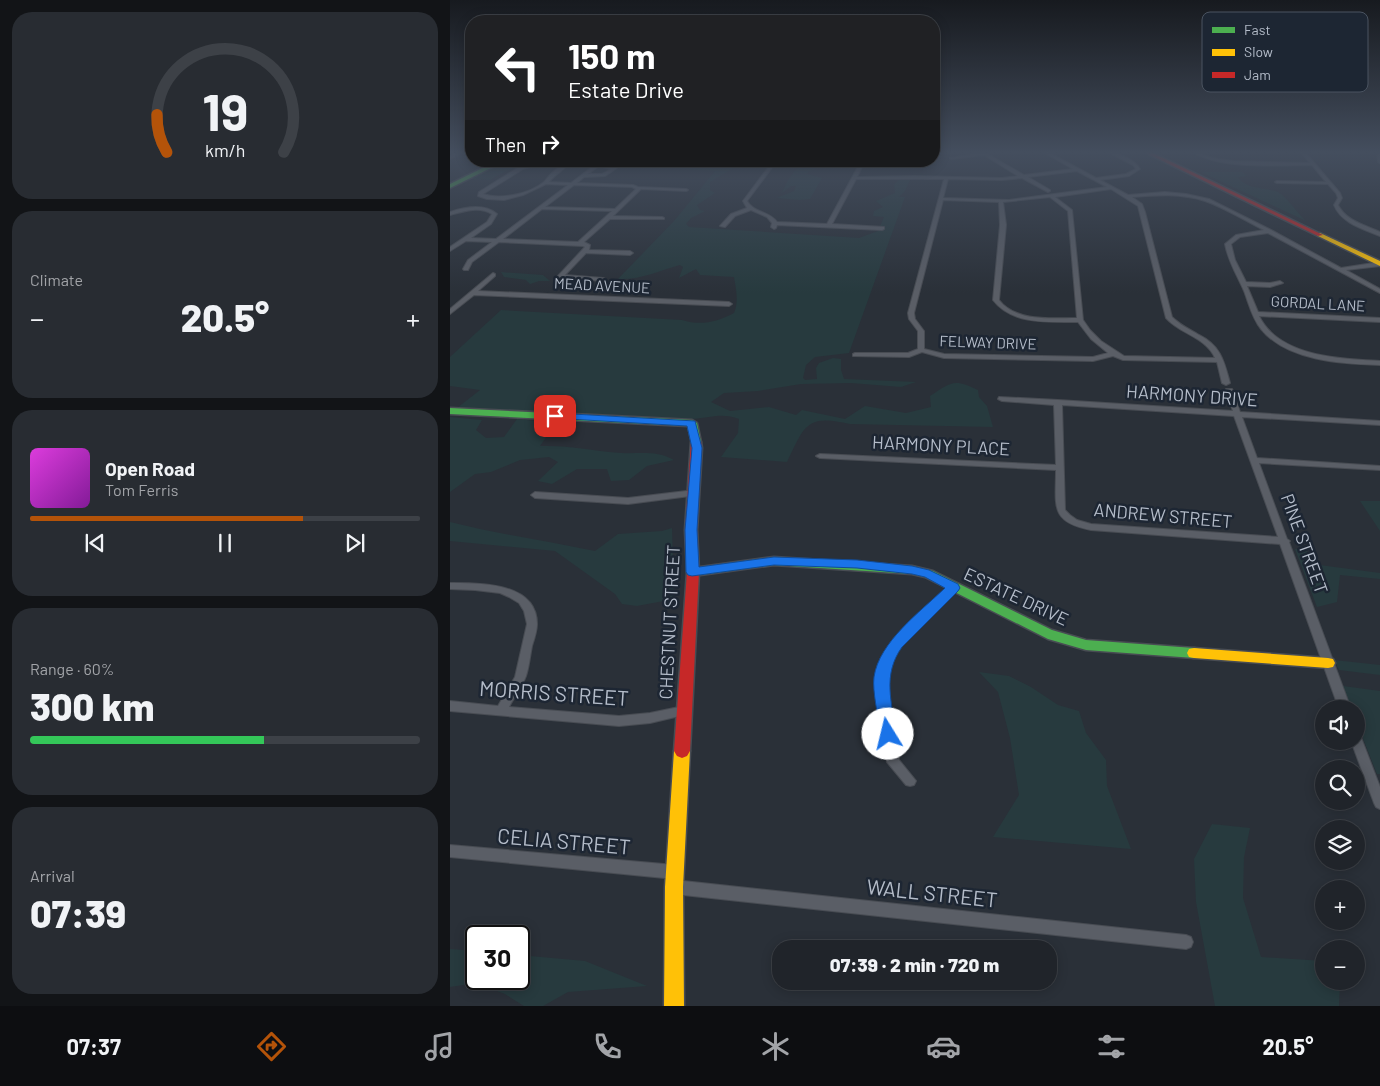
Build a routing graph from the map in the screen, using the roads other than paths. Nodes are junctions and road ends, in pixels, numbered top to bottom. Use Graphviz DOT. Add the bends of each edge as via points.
graph roads {
  1 [pos="498,199"];
  2 [pos="553,199"];
  3 [pos="628,199"];
  4 [pos="746,199"];
  5 [pos="843,199"];
  6 [pos="941,199"];
  7 [pos="1019,199"];
  8 [pos="1055,199"];
  9 [pos="1131,199"];
  10 [pos="1201,199"];
  11 [pos="1246,199"];
  12 [pos="1248,199"];
  13 [pos="1339,199"];
  14 [pos="1001,202"];
  15 [pos="541,208"];
  16 [pos="750,208"];
  17 [pos="483,209"];
  18 [pos="616,210"];
  19 [pos="450,214"];
  20 [pos="609,217"];
  21 [pos="662,218"];
  22 [pos="829,225"];
  23 [pos="1375,225"];
  24 [pos="723,226"];
  25 [pos="1364,226"];
  26 [pos="882,228"];
  27 [pos="1269,231"];
  28 [pos="1380,234"];
  29 [pos="465,239"];
  30 [pos="497,240"];
  31 [pos="583,246"];
  32 [pos="450,249"];
  33 [pos="630,252"];
  34 [pos="1380,263"];
  35 [pos="466,268"];
  36 [pos="1342,269"];
  37 [pos="493,276"];
  38 [pos="603,280"];
  39 [pos="1280,283"];
  40 [pos="1244,284"];
  41 [pos="1380,291"];
  42 [pos="473,293"];
  43 [pos="729,304"];
  44 [pos="450,312"];
  45 [pos="1255,314"];
  46 [pos="1080,320"];
  47 [pos="1380,320"];
  48 [pos="921,350"];
  49 [pos="1113,354"];
  50 [pos="855,355"];
  51 [pos="1218,360"];
  52 [pos="1380,362"];
  53 [pos="1002,399"];
  54 [pos="1058,402"];
  55 [pos="450,411"];
  56 [pos="1238,414"];
  57 [pos="1380,423"];
  58 [pos="820,456"];
  59 [pos="1255,460"];
  60 [pos="1060,468"];
  61 [pos="1380,468"];
  62 [pos="695,493"];
  63 [pos="535,495"];
  64 [pos="1285,541"];
  65 [pos="692,572"];
  66 [pos="450,586"];
  67 [pos="953,588"];
  68 [pos="1328,663"];
  69 [pos="1342,700"];
  70 [pos="450,706"];
  71 [pos="501,710"];
  72 [pos="684,711"];
  73 [pos="1360,750"];
  74 [pos="910,781"];
  75 [pos="1380,803"];
  76 [pos="450,851"];
  77 [pos="675,872"];
  78 [pos="674,887"];
  79 [pos="1186,942"];
  80 [pos="674,1006"];
  1 -- 17 [label="street"];
  2 -- 15 [label="street"];
  3 -- 18 [label="street"];
  4 -- 16 [label="street"];
  5 -- 22 [label="street"];
  6 -- 14 [label="street"];
  6 -- 48 [label="street, FELWAY DRIVE" via="911,313 921,331"];
  7 -- 14 [label="street"];
  8 -- 46 [label="street" via="1070,210"];
  9 -- 51 [label="street, PINE STREET" via="1143,212 1169,318 1210,345"];
  10 -- 27 [label="street"];
  11 -- 34 [label="main road"];
  12 -- 34 [label="main road"];
  13 -- 25 [label="street" via="1336,204 1339,212"];
  14 -- 46 [label="street" via="1003,225 998,303 1007,311 1025,317"];
  15 -- 18 [label="street"];
  15 -- 30 [label="street"];
  16 -- 22 [label="street" via="771,216 774,225"];
  16 -- 24 [label="street" via="733,215"];
  17 -- 19 [label="street" via="466,209"];
  17 -- 29 [label="street" via="494,215 489,223"];
  18 -- 20 [label="street"];
  20 -- 21 [label="street"];
  20 -- 31 [label="street"];
  22 -- 26 [label="street"];
  23 -- 25 [label="street"];
  25 -- 28 [label="street"];
  27 -- 36 [label="street"];
  27 -- 40 [label="street" via="1238,236 1228,244"];
  29 -- 30 [label="street"];
  29 -- 32 [label="street"];
  30 -- 31 [label="street"];
  30 -- 35 [label="street" via="470,261"];
  31 -- 33 [label="street"];
  31 -- 38 [label="street" via="561,276"];
  34 -- 36 [label="street"];
  36 -- 41 [label="street"];
  37 -- 42 [label="street"];
  39 -- 40 [label="street"];
  40 -- 45 [label="street"];
  42 -- 43 [label="street, MEAD AVENUE"];
  42 -- 44 [label="street"];
  45 -- 47 [label="street, GORDAL LANE"];
  45 -- 52 [label="street" via="1265,330 1290,347 1338,360"];
  46 -- 49 [label="street" via="1088,333"];
  48 -- 49 [label="street, FELWAY DRIVE" via="944,356 1093,359"];
  48 -- 50 [label="street" via="908,355"];
  49 -- 51 [label="street" via="1130,359"];
  51 -- 56 [label="street, PINE STREET"];
  53 -- 54 [label="street, HARMONY DRIVE"];
  54 -- 56 [label="street, HARMONY DRIVE"];
  54 -- 60 [label="street, ANDREW STREET"];
  55 -- 62 [label="main road, CHESTNUT STREET" via="692,423 697,448"];
  56 -- 57 [label="street, HARMONY DRIVE"];
  56 -- 59 [label="street, PINE STREET"];
  58 -- 60 [label="street, HARMONY PLACE"];
  59 -- 61 [label="street"];
  59 -- 64 [label="street, PINE STREET"];
  60 -- 64 [label="street, ANDREW STREET" via="1062,510 1066,517 1084,526"];
  62 -- 63 [label="street" via="628,501"];
  62 -- 65 [label="main road, CHESTNUT STREET" via="691,530"];
  64 -- 68 [label="street, PINE STREET"];
  65 -- 67 [label="main road, ESTATE DRIVE" via="774,561 857,564 929,574"];
  65 -- 72 [label="main road, CHESTNUT STREET"];
  66 -- 71 [label="street" via="507,591 517,595 532,615 520,677"];
  67 -- 68 [label="main road, ESTATE DRIVE" via="1048,634 1086,645"];
  67 -- 74 [label="street" via="897,643 888,656 881,677 893,762"];
  68 -- 69 [label="street, PINE STREET"];
  70 -- 71 [label="street, MORRIS STREET"];
  71 -- 72 [label="street, MORRIS STREET" via="619,721"];
  72 -- 77 [label="main road, CHESTNUT STREET"];
  73 -- 75 [label="street"];
  76 -- 77 [label="street, CELIA STREET"];
  77 -- 78 [label="main road, CHESTNUT STREET"];
  78 -- 79 [label="street, WALL STREET"];
  78 -- 80 [label="main road, CHESTNUT STREET"];
}
